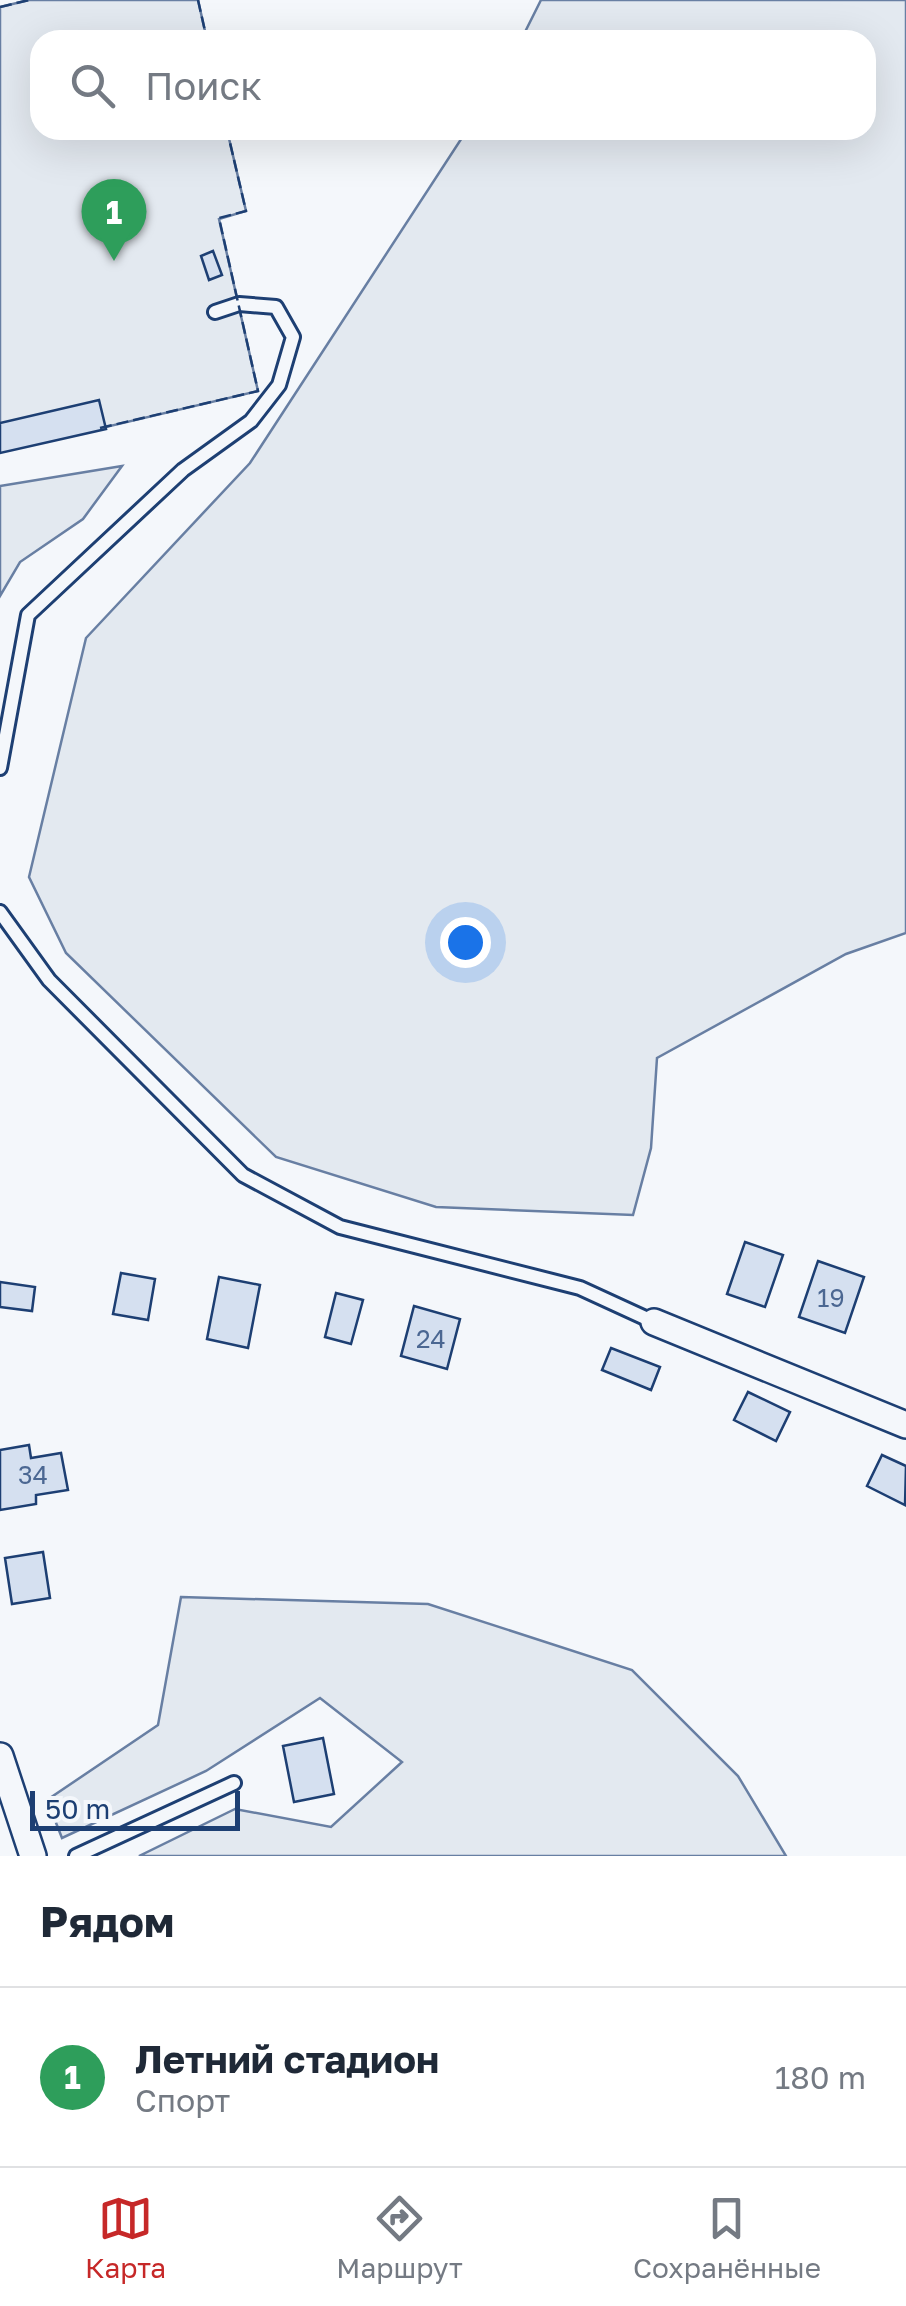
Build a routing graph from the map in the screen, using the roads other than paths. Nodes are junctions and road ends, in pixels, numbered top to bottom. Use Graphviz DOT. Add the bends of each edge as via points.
graph roads {
  1 [pos="214,312"];
  2 [pos="0,768"];
  3 [pos="0,912"];
  4 [pos="654,1322"];
  5 [pos="906,1425"];
  6 [pos="0,1756"];
  7 [pos="234,1783"];
  8 [pos="32,1856"];
  9 [pos="76,1856"];
  1 -- 2 [label="lane" via="238,304 276,308 292,338 279,384 251,421 183,470 28,615"];
  3 -- 4 [label="lane" via="49,980 242,1175 340,1228 580,1288"];
  4 -- 5 [label="street"];
  6 -- 8 [label="street"];
  7 -- 9 [label="lane"];
}
